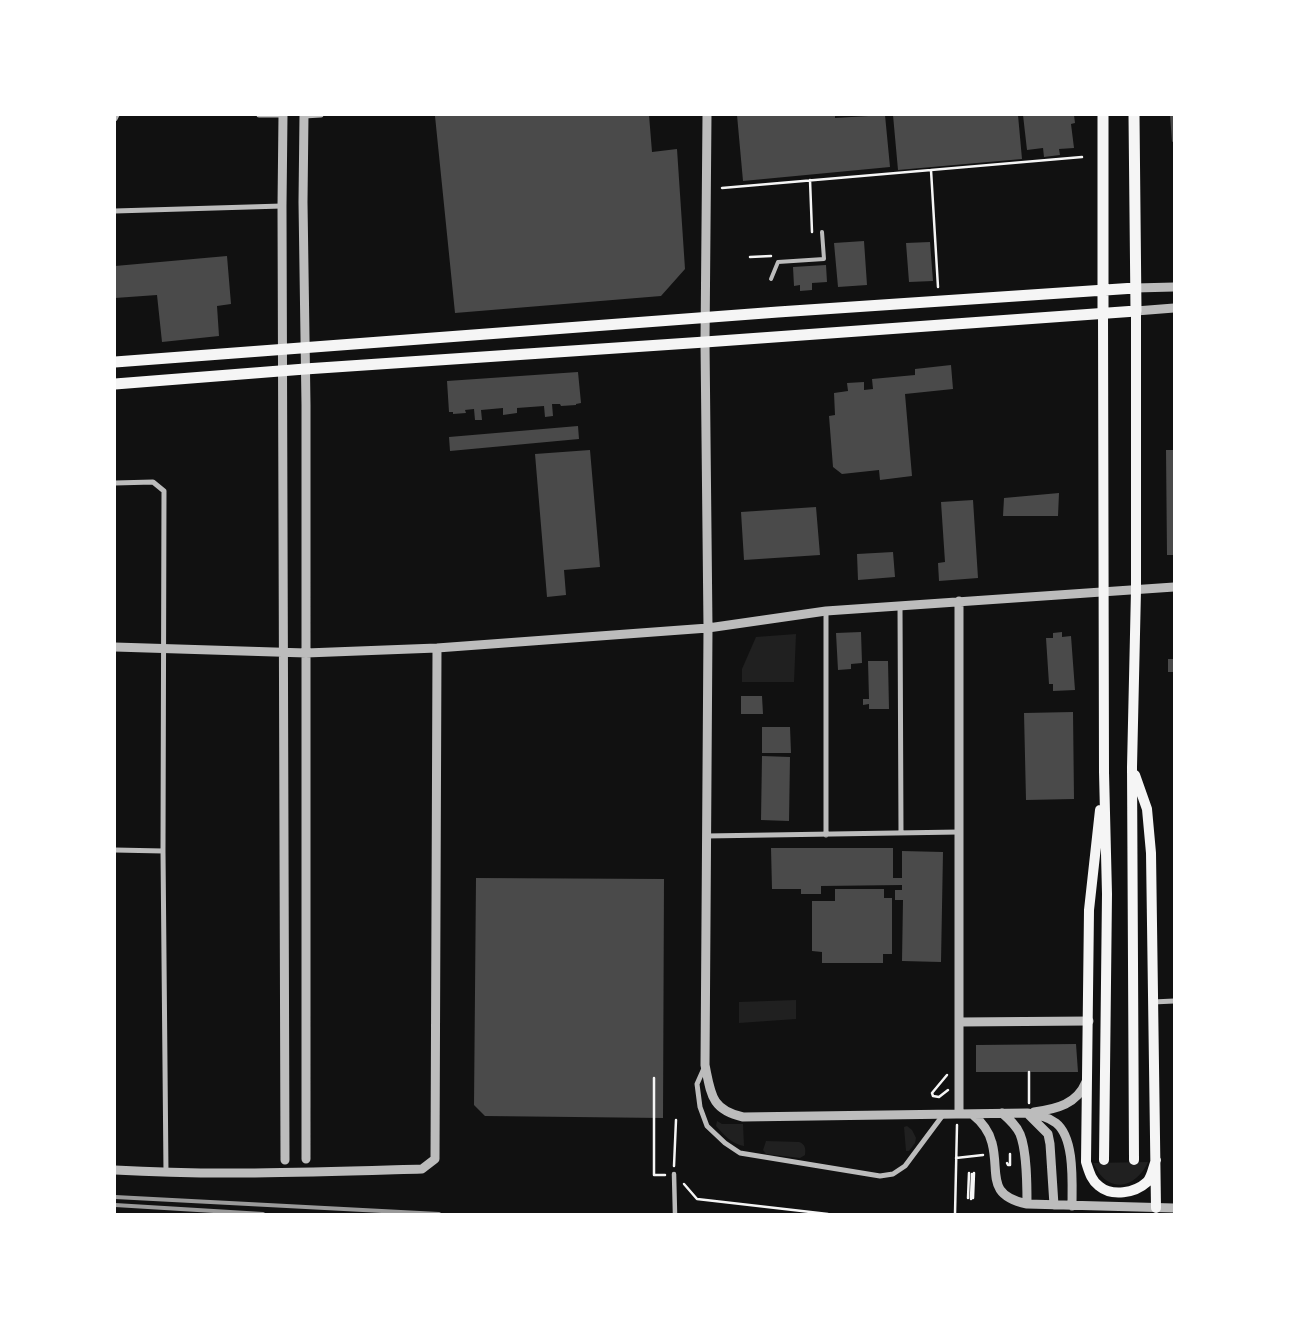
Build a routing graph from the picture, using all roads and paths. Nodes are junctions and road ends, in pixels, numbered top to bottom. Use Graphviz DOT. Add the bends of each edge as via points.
graph roads {
  1 [pos="117,115"];
  2 [pos="259,115"];
  3 [pos="283,115"];
  4 [pos="321,115"];
  5 [pos="707,115"];
  6 [pos="1103,115"];
  7 [pos="1134,115"];
  8 [pos="304,116"];
  9 [pos="115,118"];
  10 [pos="1082,157"];
  11 [pos="930,170"];
  12 [pos="810,180"];
  13 [pos="722,188"];
  14 [pos="282,206"];
  15 [pos="115,211"];
  16 [pos="822,232"];
  17 [pos="812,233"];
  18 [pos="777,255"];
  19 [pos="750,257"];
  20 [pos="771,279"];
  21 [pos="938,287"];
  22 [pos="1174,287"];
  23 [pos="1136,288"];
  24 [pos="1103,290"];
  25 [pos="1174,308"];
  26 [pos="1136,311"];
  27 [pos="1103,313"];
  28 [pos="705,318"];
  29 [pos="705,342"];
  30 [pos="305,348"];
  31 [pos="283,350"];
  32 [pos="115,362"];
  33 [pos="305,369"];
  34 [pos="284,371"];
  35 [pos="115,384"];
  36 [pos="115,483"];
  37 [pos="1174,587"];
  38 [pos="1136,590"];
  39 [pos="1104,593"];
  40 [pos="959,601"];
  41 [pos="900,606"];
  42 [pos="826,611"];
  43 [pos="708,628"];
  44 [pos="115,647"];
  45 [pos="165,648"];
  46 [pos="437,648"];
  47 [pos="283,652"];
  48 [pos="306,653"];
  49 [pos="1132,767"];
  50 [pos="1104,772"];
  51 [pos="959,832"];
  52 [pos="901,833"];
  53 [pos="826,835"];
  54 [pos="706,836"];
  55 [pos="115,850"];
  56 [pos="163,850"];
  57 [pos="1174,1001"];
  58 [pos="1153,1002"];
  59 [pos="1089,1021"];
  60 [pos="960,1022"];
  61 [pos="705,1065"];
  62 [pos="947,1070"];
  63 [pos="654,1078"];
  64 [pos="1088,1079"];
  65 [pos="952,1087"];
  66 [pos="1026,1113"];
  67 [pos="943,1114"];
  68 [pos="959,1114"];
  69 [pos="972,1114"];
  70 [pos="1002,1114"];
  71 [pos="676,1120"];
  72 [pos="957,1124"];
  73 [pos="1010,1154"];
  74 [pos="306,1159"];
  75 [pos="1007,1159"];
  76 [pos="285,1160"];
  77 [pos="1104,1160"];
  78 [pos="1134,1160"];
  79 [pos="1156,1160"];
  80 [pos="115,1170"];
  81 [pos="166,1173"];
  82 [pos="972,1173"];
  83 [pos="674,1174"];
  84 [pos="971,1198"];
  85 [pos="1027,1204"];
  86 [pos="1054,1205"];
  87 [pos="1072,1206"];
  88 [pos="1156,1208"];
  89 [pos="1174,1208"];
  90 [pos="674,1214"];
  91 [pos="828,1214"];
  92 [pos="955,1214"];
  1 -- 9 [label="street"];
  2 -- 3 [label="street"];
  3 -- 14 [label="street"];
  4 -- 8 [label="street"];
  5 -- 28 [label="street"];
  6 -- 24 [label="main road"];
  7 -- 23 [label="main road"];
  8 -- 30 [label="street"];
  10 -- 11 [label="path"];
  11 -- 12 [label="path"];
  11 -- 21 [label="path"];
  12 -- 13 [label="path"];
  12 -- 17 [label="path"];
  14 -- 15 [label="street"];
  14 -- 31 [label="street"];
  16 -- 20 [label="lane" via="824,259 778,262"];
  18 -- 19 [label="path"];
  22 -- 23 [label="street"];
  23 -- 24 [label="main road"];
  23 -- 26 [label="main road"];
  24 -- 27 [label="main road"];
  24 -- 28 [label="main road"];
  25 -- 26 [label="street"];
  26 -- 27 [label="main road"];
  26 -- 38 [label="main road"];
  27 -- 29 [label="main road"];
  27 -- 39 [label="main road"];
  28 -- 29 [label="street"];
  28 -- 30 [label="main road"];
  29 -- 33 [label="main road"];
  29 -- 43 [label="street"];
  30 -- 31 [label="main road"];
  30 -- 33 [label="street"];
  31 -- 32 [label="main road"];
  31 -- 34 [label="street"];
  33 -- 34 [label="main road"];
  33 -- 48 [label="street"];
  34 -- 35 [label="main road"];
  34 -- 47 [label="street"];
  36 -- 45 [label="street" via="153,482 164,491"];
  37 -- 38 [label="street"];
  38 -- 39 [label="street"];
  38 -- 49 [label="main road"];
  39 -- 40 [label="street"];
  39 -- 50 [label="main road"];
  40 -- 41 [label="street"];
  40 -- 51 [label="street"];
  41 -- 42 [label="street"];
  41 -- 52 [label="street"];
  42 -- 43 [label="street"];
  42 -- 53 [label="street"];
  43 -- 46 [label="street"];
  43 -- 54 [label="street"];
  44 -- 45 [label="street"];
  45 -- 47 [label="street"];
  45 -- 56 [label="street"];
  46 -- 48 [label="street"];
  46 -- 81 [label="street" via="435,1159 422,1169"];
  47 -- 48 [label="street"];
  47 -- 76 [label="street"];
  48 -- 74 [label="street"];
  49 -- 58 [label="main road" via="1147,809"];
  49 -- 78 [label="main road"];
  50 -- 59 [label="main road" via="1089,910"];
  50 -- 77 [label="main road" via="1108,894"];
  51 -- 52 [label="street"];
  51 -- 60 [label="street"];
  52 -- 53 [label="street"];
  53 -- 54 [label="street"];
  54 -- 61 [label="street"];
  55 -- 56 [label="street"];
  56 -- 81 [label="street"];
  57 -- 58 [label="street"];
  58 -- 79 [label="main road"];
  59 -- 60 [label="street"];
  59 -- 64 [label="main road"];
  60 -- 68 [label="street"];
  61 -- 67 [label="street" via="716,1102 733,1115"];
  61 -- 67 [label="street" via="697,1084 707,1126 740,1153 880,1176 893,1174 905,1166"];
  62 -- 65 [label="path" via="947,1076 933,1090 933,1096 939,1097"];
  63 -- 83 [label="path" via="654,1175"];
  64 -- 66 [label="street" via="1083,1090 1065,1106"];
  64 -- 79 [label="main road" via="1086,1162 1090,1176 1100,1187 1128,1192 1140,1188 1148,1180"];
  66 -- 70 [label="street"];
  66 -- 86 [label="street" via="1048,1134"];
  66 -- 87 [label="street" via="1046,1117 1057,1124 1067,1138"];
  67 -- 68 [label="street"];
  68 -- 69 [label="street"];
  69 -- 70 [label="street"];
  69 -- 85 [label="street" via="982,1122 990,1136 996,1179 1002,1192 1010,1199"];
  70 -- 85 [label="street" via="1020,1134"];
  71 -- 83 [label="path"];
  72 -- 92 [label="path"];
  73 -- 75 [label="path" via="1010,1165"];
  79 -- 88 [label="main road"];
  80 -- 81 [label="street"];
  82 -- 84 [label="path"];
  83 -- 90 [label="street"];
  83 -- 91 [label="path" via="697,1198"];
  85 -- 86 [label="street"];
  86 -- 87 [label="street"];
  87 -- 88 [label="street"];
  88 -- 89 [label="street"];
}
